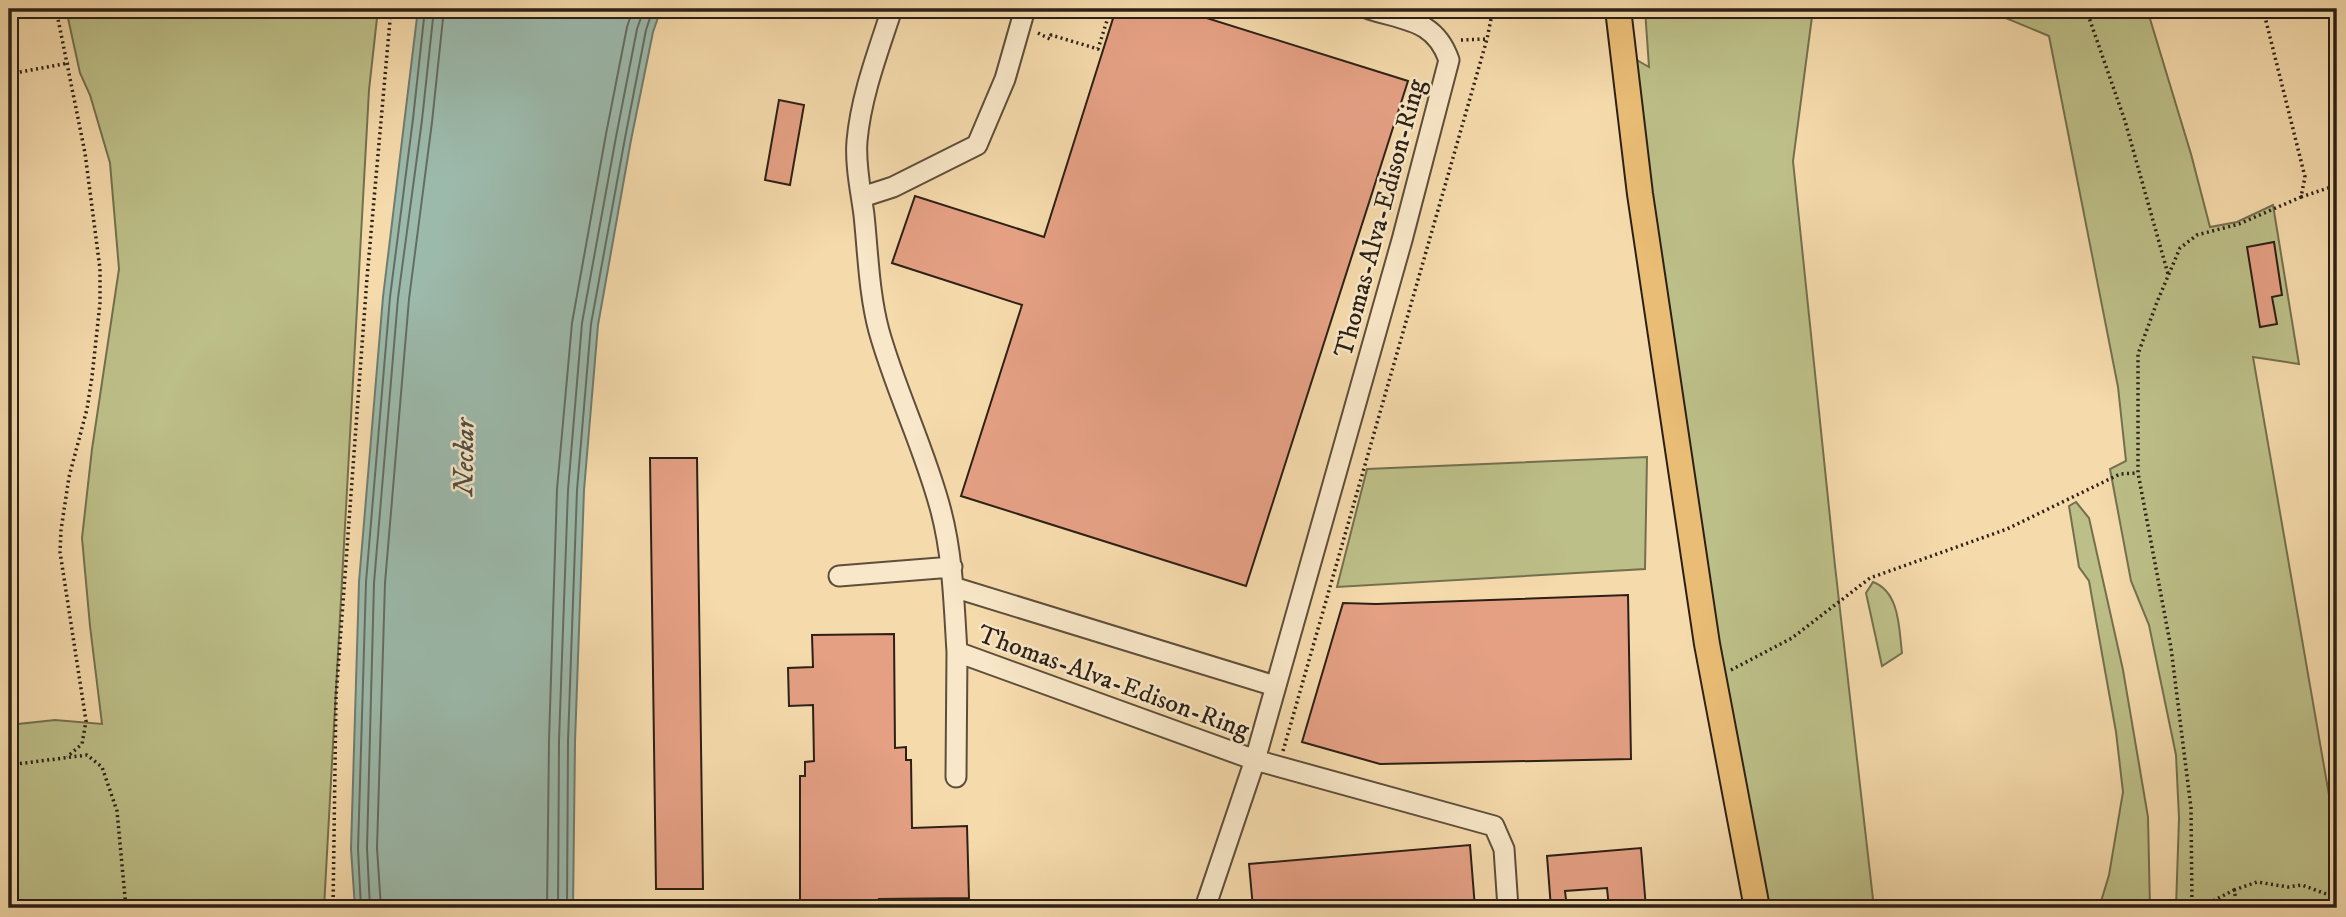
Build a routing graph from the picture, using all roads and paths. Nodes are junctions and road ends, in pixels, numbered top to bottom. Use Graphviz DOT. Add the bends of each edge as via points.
graph roads {
  1 [pos="56,9"];
  2 [pos="391,9"];
  3 [pos="892,9"];
  4 [pos="1025,9"];
  5 [pos="1105,9"];
  6 [pos="1369,9"];
  7 [pos="1493,9"];
  8 [pos="1618,9"];
  9 [pos="2086,9"];
  10 [pos="2263,9"];
  11 [pos="1033,28"];
  12 [pos="1487,38"];
  13 [pos="1443,42"];
  14 [pos="69,63"];
  15 [pos="9,74"];
  16 [pos="2337,185"];
  17 [pos="862,197"];
  18 [pos="2301,197"];
  19 [pos="2168,276"];
  20 [pos="2138,473"];
  21 [pos="839,576"];
  22 [pos="953,577"];
  23 [pos="957,652"];
  24 [pos="1714,676"];
  25 [pos="1275,686"];
  26 [pos="67,757"];
  27 [pos="1255,760"];
  28 [pos="9,765"];
  29 [pos="1279,766"];
  30 [pos="957,777"];
  31 [pos="2234,890"];
  32 [pos="2337,898"];
  33 [pos="127,908"];
  34 [pos="333,908"];
  35 [pos="1205,908"];
  36 [pos="1508,908"];
  37 [pos="1757,908"];
  38 [pos="2192,908"];
  39 [pos="2205,908"];
  40 [pos="2238,908"];
  1 -- 14 [label="path"];
  2 -- 34 [label="path" via="336,697"];
  3 -- 17 [label="street, Thomas-Alva-Edison-Ring" via="860,111 857,145"];
  4 -- 17 [label="street" via="977,145 893,187"];
  5 -- 11 [label="path" via="1110,11 1098,49 1051,35 1050,39"];
  6 -- 13 [label="street" via="1427,27"];
  7 -- 12 [label="path"];
  8 -- 24 [label="main road" via="1640,194"];
  9 -- 19 [label="path" via="2125,121"];
  10 -- 18 [label="path" via="2305,177"];
  12 -- 13 [label="path"];
  12 -- 29 [label="path"];
  13 -- 25 [label="street, Thomas-Alva-Edison-Ring" via="1449,60 1446,73"];
  14 -- 15 [label="path"];
  14 -- 26 [label="path" via="100,268 100,303 87,409 61,530 60,552 86,721 82,744"];
  16 -- 18 [label="path"];
  17 -- 22 [label="street, Thomas-Alva-Edison-Ring" via="878,328 925,455"];
  18 -- 19 [label="path" via="2239,224 2197,235 2180,248"];
  19 -- 20 [label="path" via="2138,354"];
  20 -- 24 [label="path" via="2120,474 2007,529 1870,578 1792,638"];
  20 -- 38 [label="path" via="2171,648 2191,808"];
  21 -- 22 [label="street"];
  22 -- 23 [label="street, Thomas-Alva-Edison-Ring"];
  22 -- 25 [label="street" via="995,598"];
  23 -- 27 [label="street, Thomas-Alva-Edison-Ring"];
  23 -- 30 [label="street"];
  24 -- 37 [label="main road"];
  25 -- 27 [label="street, Thomas-Alva-Edison-Ring"];
  26 -- 28 [label="path"];
  26 -- 33 [label="path" via="87,755 102,767 117,811"];
  27 -- 29 [label="street"];
  27 -- 35 [label="street"];
  29 -- 36 [label="street" via="1494,826 1504,849"];
  31 -- 32 [label="path" via="2257,882 2302,886"];
  31 -- 39 [label="path"];
  31 -- 40 [label="path"];
}
